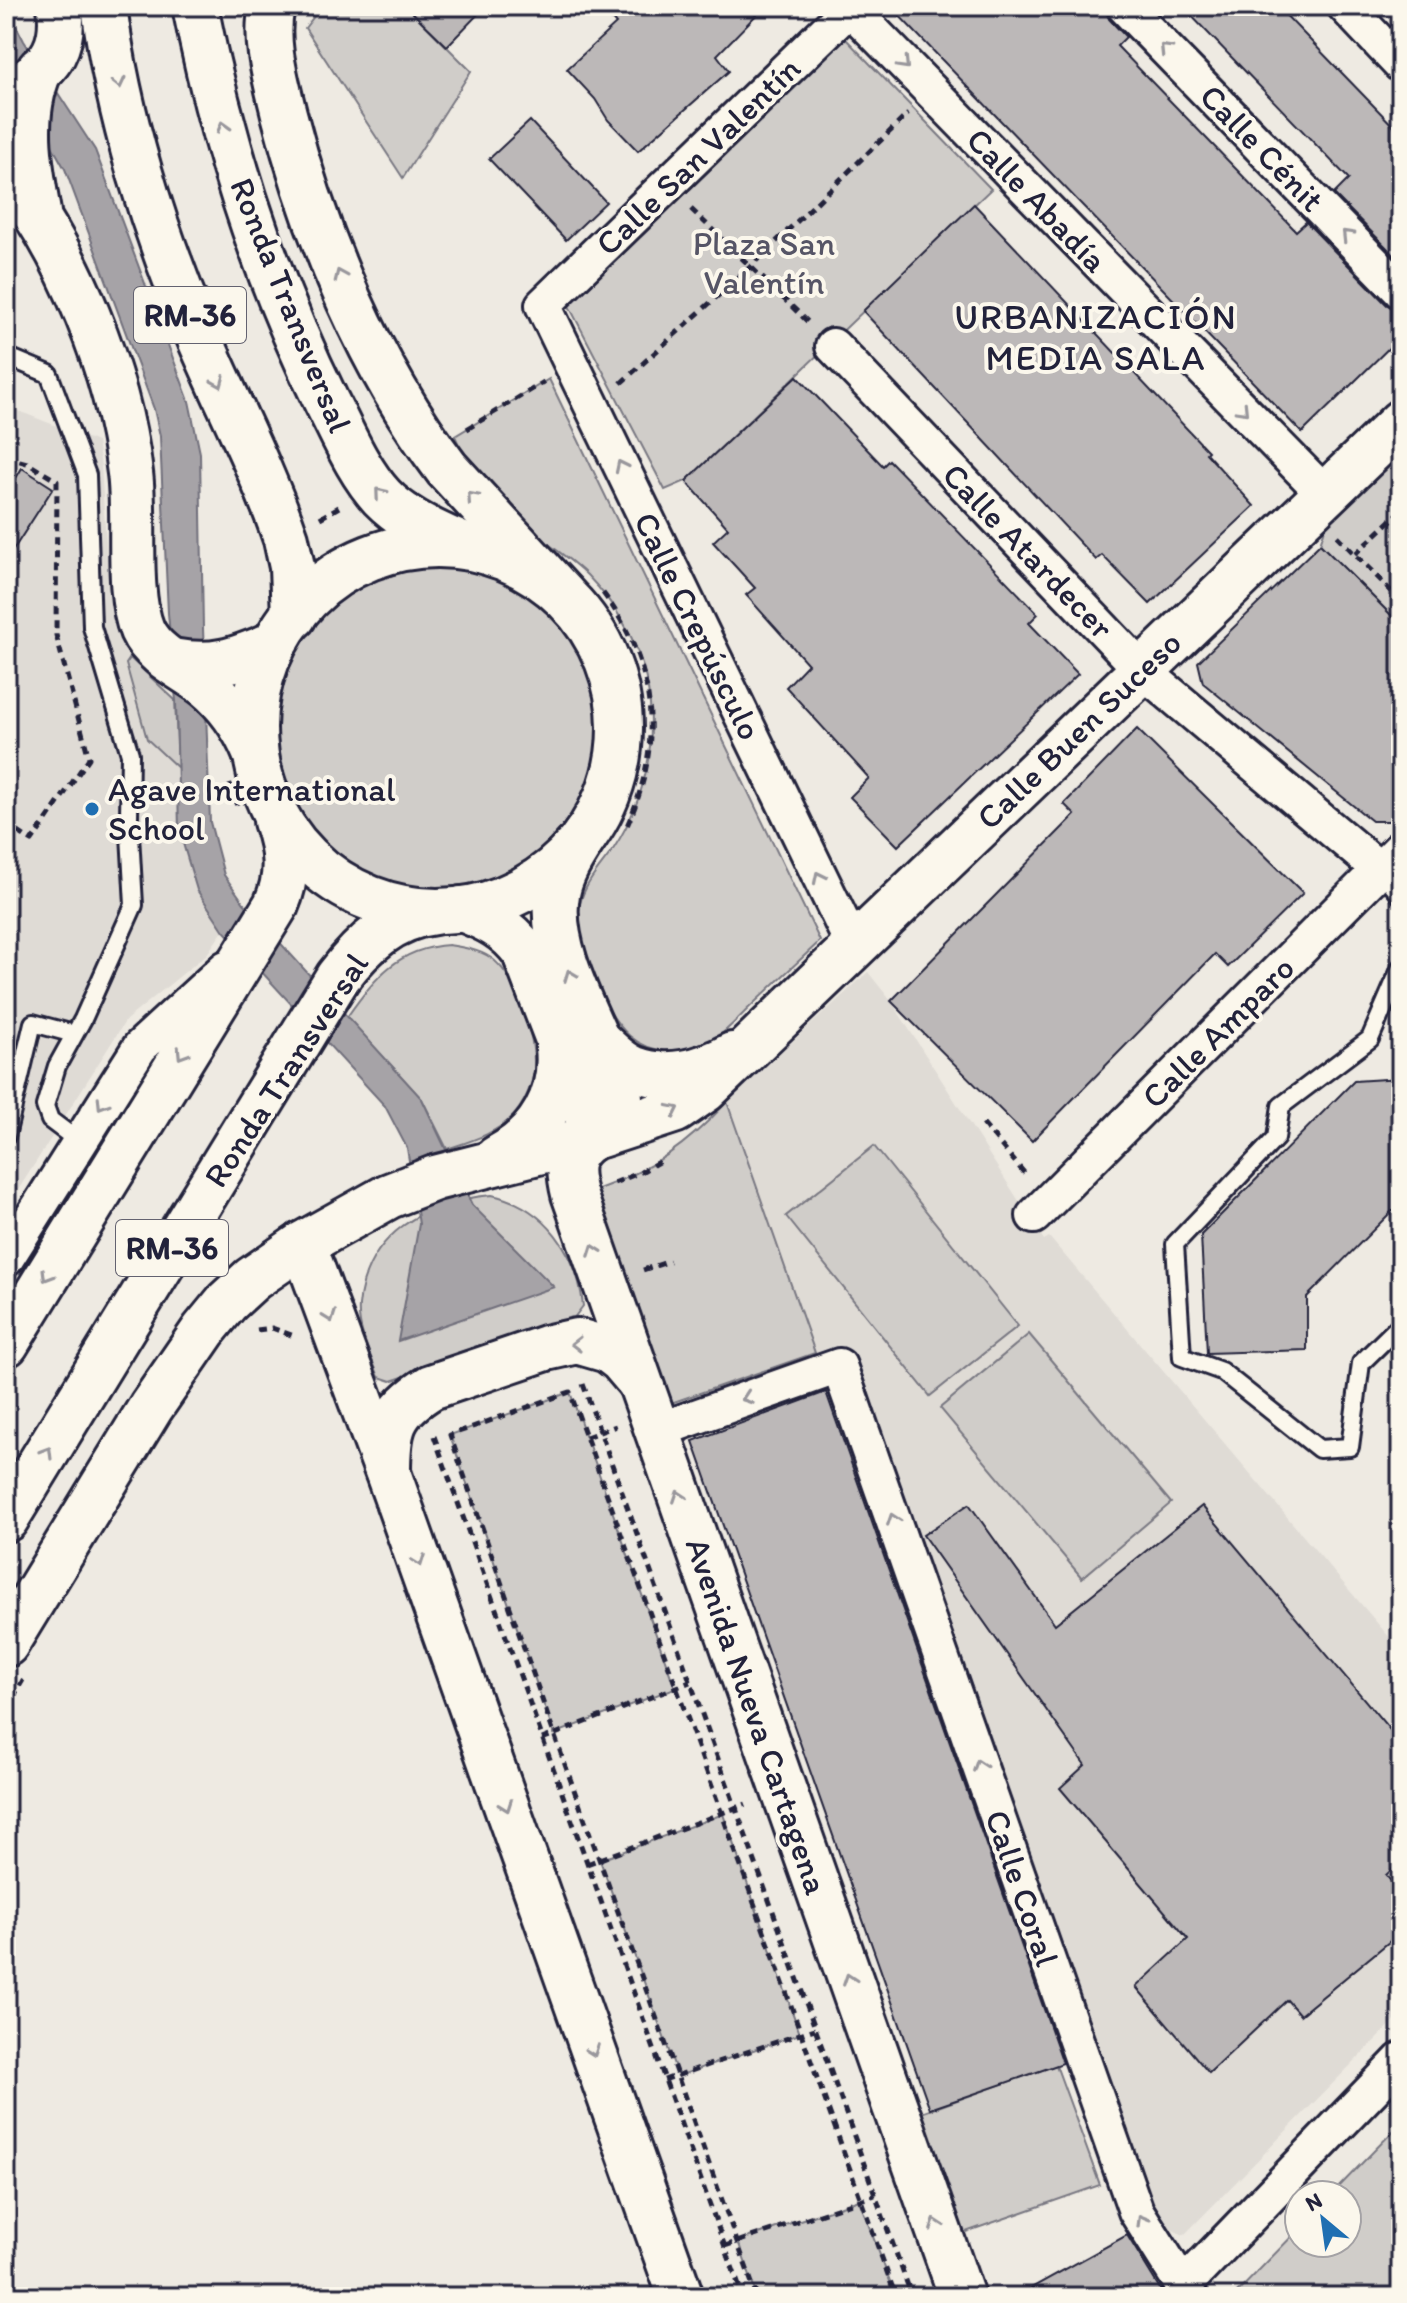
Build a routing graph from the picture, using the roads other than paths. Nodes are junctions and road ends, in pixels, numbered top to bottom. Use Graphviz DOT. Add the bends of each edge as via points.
graph roads {
  1 [pos="60,6"];
  2 [pos="104,6"];
  3 [pos="195,6"];
  4 [pos="1124,6"];
  5 [pos="1345,6"];
  6 [pos="851,7"];
  7 [pos="267,19"];
  8 [pos="1401,65"];
  9 [pos="40,69"];
  10 [pos="6,95"];
  11 [pos="6,173"];
  12 [pos="40,223"];
  13 [pos="1401,291"];
  14 [pos="543,305"];
  15 [pos="833,346"];
  16 [pos="6,356"];
  17 [pos="1401,422"];
  18 [pos="1330,514"];
  19 [pos="469,548"];
  20 [pos="563,595"];
  21 [pos="284,630"];
  22 [pos="172,661"];
  23 [pos="1142,670"];
  24 [pos="255,753"];
  25 [pos="273,811"];
  26 [pos="586,834"];
  27 [pos="1390,858"];
  28 [pos="1401,896"];
  29 [pos="456,910"];
  30 [pos="250,946"];
  31 [pos="854,947"];
  32 [pos="1401,967"];
  33 [pos="74,1034"];
  34 [pos="575,1034"];
  35 [pos="758,1039"];
  36 [pos="6,1136"];
  37 [pos="594,1137"];
  38 [pos="78,1141"];
  39 [pos="481,1166"];
  40 [pos="1034,1216"];
  41 [pos="303,1244"];
  42 [pos="6,1259"];
  43 [pos="1401,1324"];
  44 [pos="6,1344"];
  45 [pos="639,1382"];
  46 [pos="656,1431"];
  47 [pos="388,1473"];
  48 [pos="6,1519"];
  49 [pos="17,1658"];
  50 [pos="1401,2060"];
  51 [pos="1186,2292"];
  52 [pos="681,2297"];
  53 [pos="962,2297"];
  1 -- 9 [label="main road" via="59,45"];
  2 -- 21 [label="main road, RM-36, one-way" via="129,126 166,247 286,539 292,567"];
  19 -- 3 [label="main road, Ronda Transversal / RM-36, one-way" via="384,499 343,435 249,214 216,104"];
  13 -- 4 [label="street, Calle Cénit, one-way"];
  5 -- 8 [label="street"];
  6 -- 14 [label="street, Calle San Valentín"];
  6 -- 18 [label="street, Calle Abadía, one-way"];
  20 -- 7 [label="main road, one-way" via="447,469 378,357 327,247 291,142"];
  9 -- 10 [label="main road"];
  9 -- 12 [label="main road" via="31,95 27,140"];
  11 -- 12 [label="main road"];
  12 -- 22 [label="main road" via="88,321 121,419 130,473 139,618 150,642"];
  31 -- 14 [label="street, Calle Crepúsculo, one-way"];
  15 -- 23 [label="street, Calle Atardecer"];
  16 -- 33 [label="lane" via="49,374 87,475 92,627 130,754 134,905"];
  17 -- 18 [label="main road, Calle Buen Suceso"];
  18 -- 23 [label="main road, Calle Buen Suceso"];
  19 -- 20 [label="main road, RM-36" via="514,562"];
  19 -- 21 [label="main road, RM-36" via="433,545 379,555 349,568 321,586"];
  20 -- 26 [label="main road, RM-36" via="603,649 620,717 615,770"];
  21 -- 22 [label="main road" via="240,658 218,664"];
  21 -- 24 [label="main road, RM-36" via="258,688"];
  22 -- 24 [label="main road" via="225,703"];
  23 -- 27 [label="street, Calle Atardecer"];
  23 -- 31 [label="main road, Calle Buen Suceso"];
  24 -- 25 [label="main road, RM-36"];
  25 -- 29 [label="main road, RM-36" via="303,853 343,886 388,905"];
  25 -- 30 [label="main road, RM-36" via="286,875 276,905"];
  26 -- 29 [label="main road, RM-36" via="565,859 521,891"];
  34 -- 26 [label="main road, one-way" via="556,923 559,884"];
  27 -- 28 [label="lane"];
  27 -- 40 [label="street, Calle Amparo"];
  29 -- 34 [label="main road" via="495,923 516,940"];
  48 -- 29 [label="main road, Ronda Transversal / RM-36, one-way" via="338,977 386,929 414,916"];
  30 -- 38 [label="street, one-way" via="140,1047"];
  30 -- 44 [label="main road, RM-36, one-way"];
  31 -- 35 [label="main road, Calle Buen Suceso"];
  32 -- 43 [label="lane" via="1370,1039 1281,1106 1276,1138 1175,1244 1182,1357 1221,1371 1319,1449 1350,1447 1361,1363"];
  33 -- 36 [label="lane" via="33,1023"];
  33 -- 38 [label="lane" via="45,1106 50,1120"];
  34 -- 35 [label="main road" via="634,1069 656,1073 696,1070"];
  34 -- 37 [label="main road, Avenida Nueva Cartagena" via="620,1098 616,1119"];
  34 -- 39 [label="main road" via="559,1051 559,1076 545,1115 513,1150"];
  37 -- 35 [label="main road, one-way" via="691,1101"];
  37 -- 39 [label="main road"];
  45 -- 37 [label="main road, Avenida Nueva Cartagena, one-way" via="570,1180 572,1154"];
  38 -- 42 [label="street"];
  39 -- 41 [label="main road" via="389,1196"];
  41 -- 47 [label="main road, one-way"];
  41 -- 49 [label="main road" via="252,1279 204,1330 128,1442"];
  45 -- 46 [label="main road, Avenida Nueva Cartagena"];
  45 -- 47 [label="main road, one-way" via="608,1350 577,1341 431,1387 414,1397 393,1424"];
  51 -- 46 [label="street, Calle Coral, one-way" via="1136,2211 839,1366"];
  53 -- 46 [label="main road, Avenida Nueva Cartagena, one-way"];
  47 -- 52 [label="main road, one-way"];
  50 -- 51 [label="street, Calle Coral"];
}
